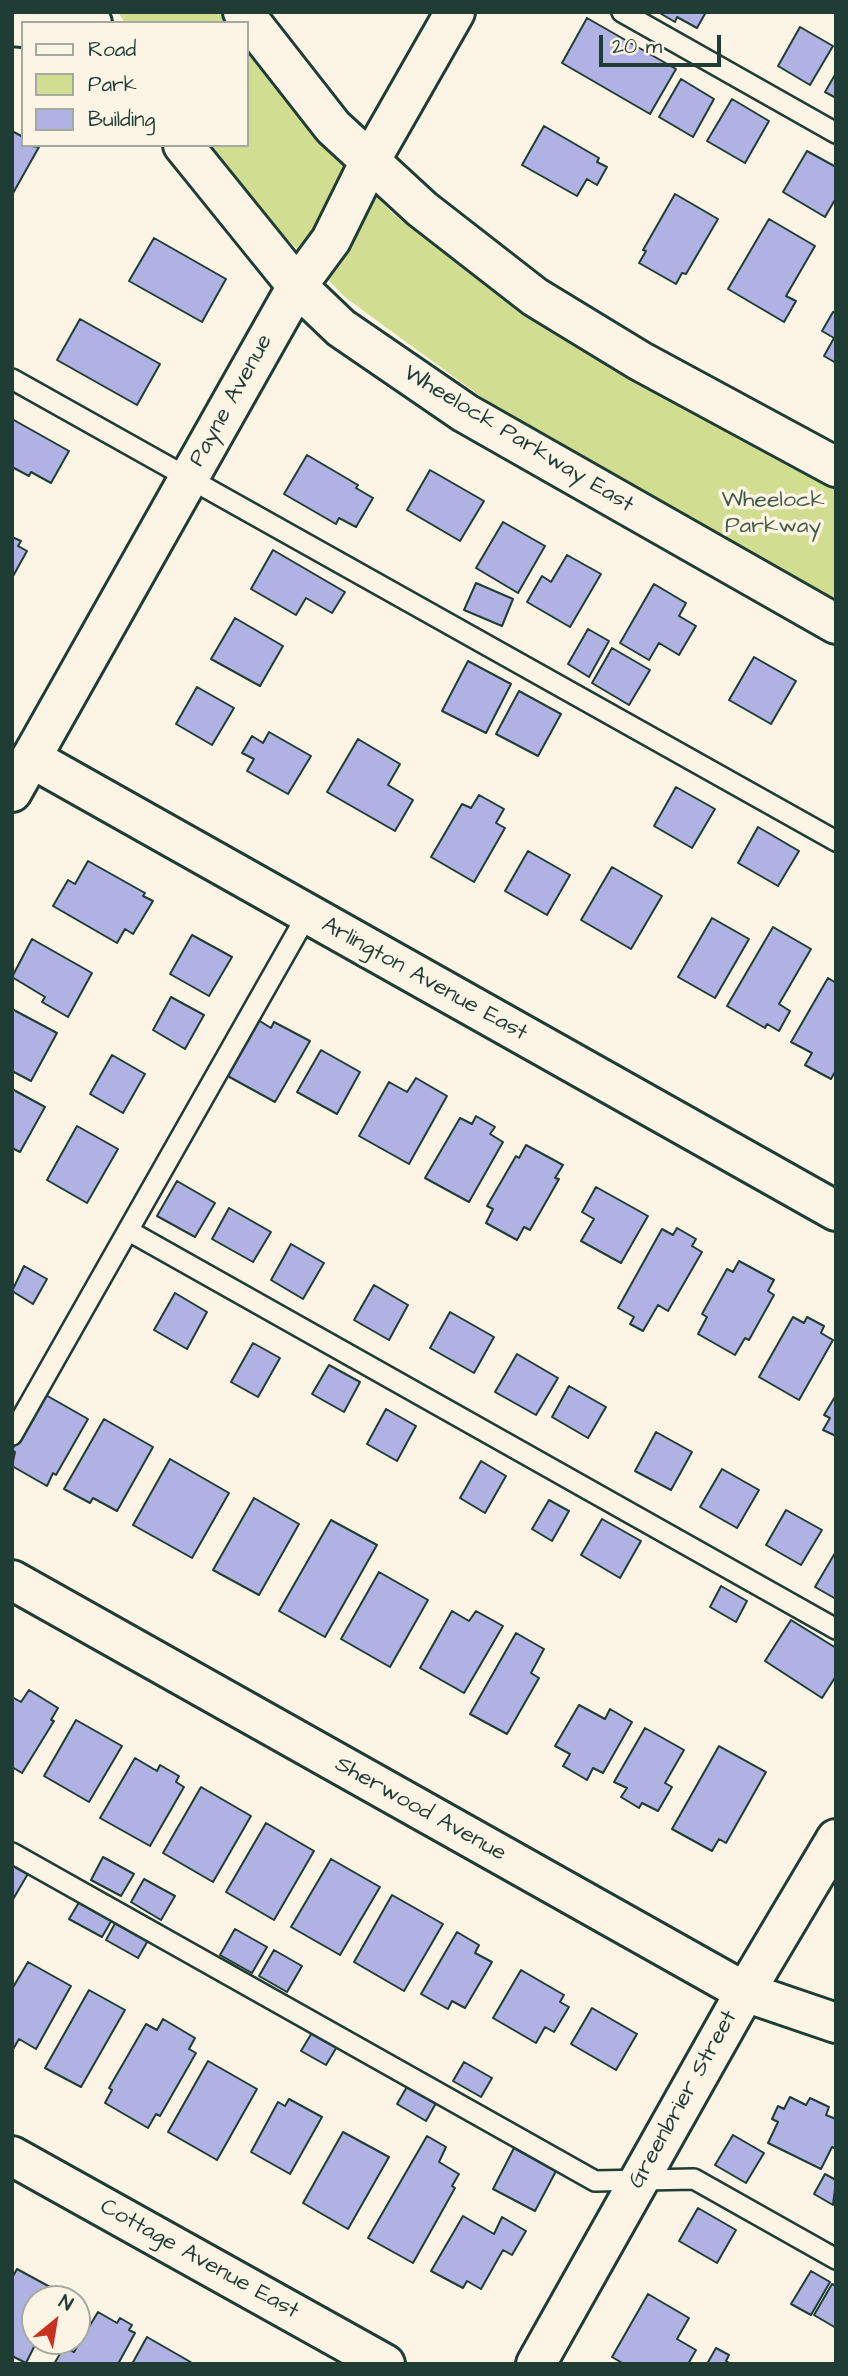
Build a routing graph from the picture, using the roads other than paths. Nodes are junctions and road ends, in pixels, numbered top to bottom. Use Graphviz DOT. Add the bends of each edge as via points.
graph roads {
  1 [pos="243,12"];
  2 [pos="455,12"];
  3 [pos="622,12"];
  4 [pos="836,133"];
  5 [pos="185,147"];
  6 [pos="370,161"];
  7 [pos="296,286"];
  8 [pos="12,379"];
  9 [pos="836,467"];
  10 [pos="189,479"];
  11 [pos="836,624"];
  12 [pos="22,753"];
  13 [pos="12,792"];
  14 [pos="836,841"];
  15 [pos="307,915"];
  16 [pos="836,1211"];
  17 [pos="129,1231"];
  18 [pos="12,1436"];
  19 [pos="12,1580"];
  20 [pos="836,1629"];
  21 [pos="836,1839"];
  22 [pos="12,1853"];
  23 [pos="745,1992"];
  24 [pos="836,2023"];
  25 [pos="12,2156"];
  26 [pos="640,2178"];
  27 [pos="836,2259"];
  28 [pos="385,2364"];
  29 [pos="536,2364"];
  1 -- 6 [label="street" via="333,127"];
  2 -- 6 [label="street, Payne Avenue"];
  3 -- 4 [label="lane"];
  5 -- 7 [label="street, Wheelock Parkway East"];
  6 -- 7 [label="street, Payne Avenue" via="331,240"];
  6 -- 9 [label="street" via="422,209 535,297 640,361"];
  7 -- 10 [label="street, Payne Avenue"];
  7 -- 11 [label="street, Wheelock Parkway East" via="341,328 465,413"];
  8 -- 10 [label="lane"];
  10 -- 12 [label="street, Payne Avenue"];
  10 -- 14 [label="lane"];
  12 -- 13 [label="street, Payne Avenue"];
  12 -- 15 [label="street, Arlington Avenue East"];
  15 -- 16 [label="street, Arlington Avenue East"];
  15 -- 17 [label="lane"];
  17 -- 18 [label="lane"];
  17 -- 20 [label="lane"];
  19 -- 23 [label="street, Sherwood Avenue"];
  21 -- 23 [label="street, Greenbrier Street"];
  22 -- 26 [label="lane" via="595,2181"];
  23 -- 24 [label="street, Sherwood Avenue"];
  23 -- 26 [label="street, Greenbrier Street"];
  25 -- 28 [label="street, Cottage Avenue East"];
  26 -- 27 [label="lane" via="694,2179"];
  26 -- 29 [label="street, Greenbrier Street"];
}
